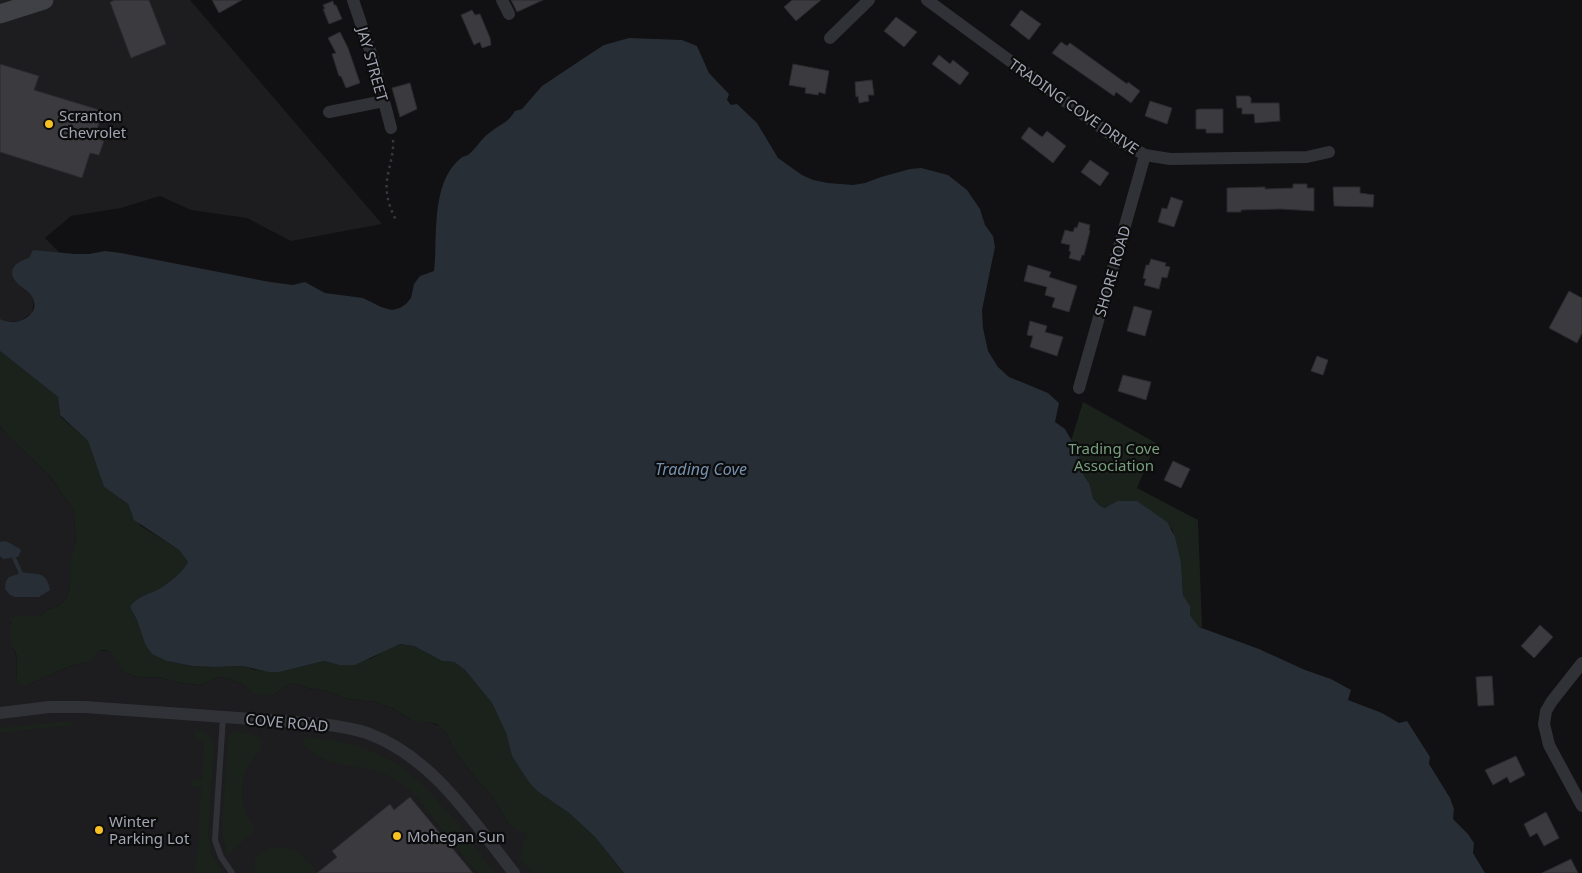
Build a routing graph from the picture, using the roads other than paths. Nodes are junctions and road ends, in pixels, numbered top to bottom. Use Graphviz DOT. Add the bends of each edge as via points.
graph roads {
  1 [pos="44,0"];
  2 [pos="353,0"];
  3 [pos="502,0"];
  4 [pos="869,0"];
  5 [pos="927,0"];
  6 [pos="0,14"];
  7 [pos="509,14"];
  8 [pos="830,38"];
  9 [pos="384,100"];
  10 [pos="329,112"];
  11 [pos="391,128"];
  12 [pos="1329,152"];
  13 [pos="1145,155"];
  14 [pos="1079,388"];
  15 [pos="1582,663"];
  16 [pos="0,713"];
  17 [pos="223,717"];
  18 [pos="1582,806"];
  19 [pos="232,873"];
  20 [pos="514,873"];
  1 -- 6 [label="main road"];
  2 -- 9 [label="street, JAY STREET"];
  3 -- 7 [label="street"];
  4 -- 8 [label="street"];
  5 -- 13 [label="street, TRADING COVE DRIVE" via="1118,140"];
  9 -- 10 [label="street"];
  9 -- 11 [label="street, JAY STREET"];
  12 -- 13 [label="street, TRADING COVE DRIVE" via="1307,157 1170,159"];
  13 -- 14 [label="street, SHORE ROAD"];
  15 -- 18 [label="street" via="1552,700 1544,724 1550,745"];
  16 -- 17 [label="street, COVE ROAD" via="49,707"];
  17 -- 19 [label="lane" via="215,840 218,853"];
  17 -- 20 [label="street, COVE ROAD" via="346,727 368,733 399,748 437,778"];
}
